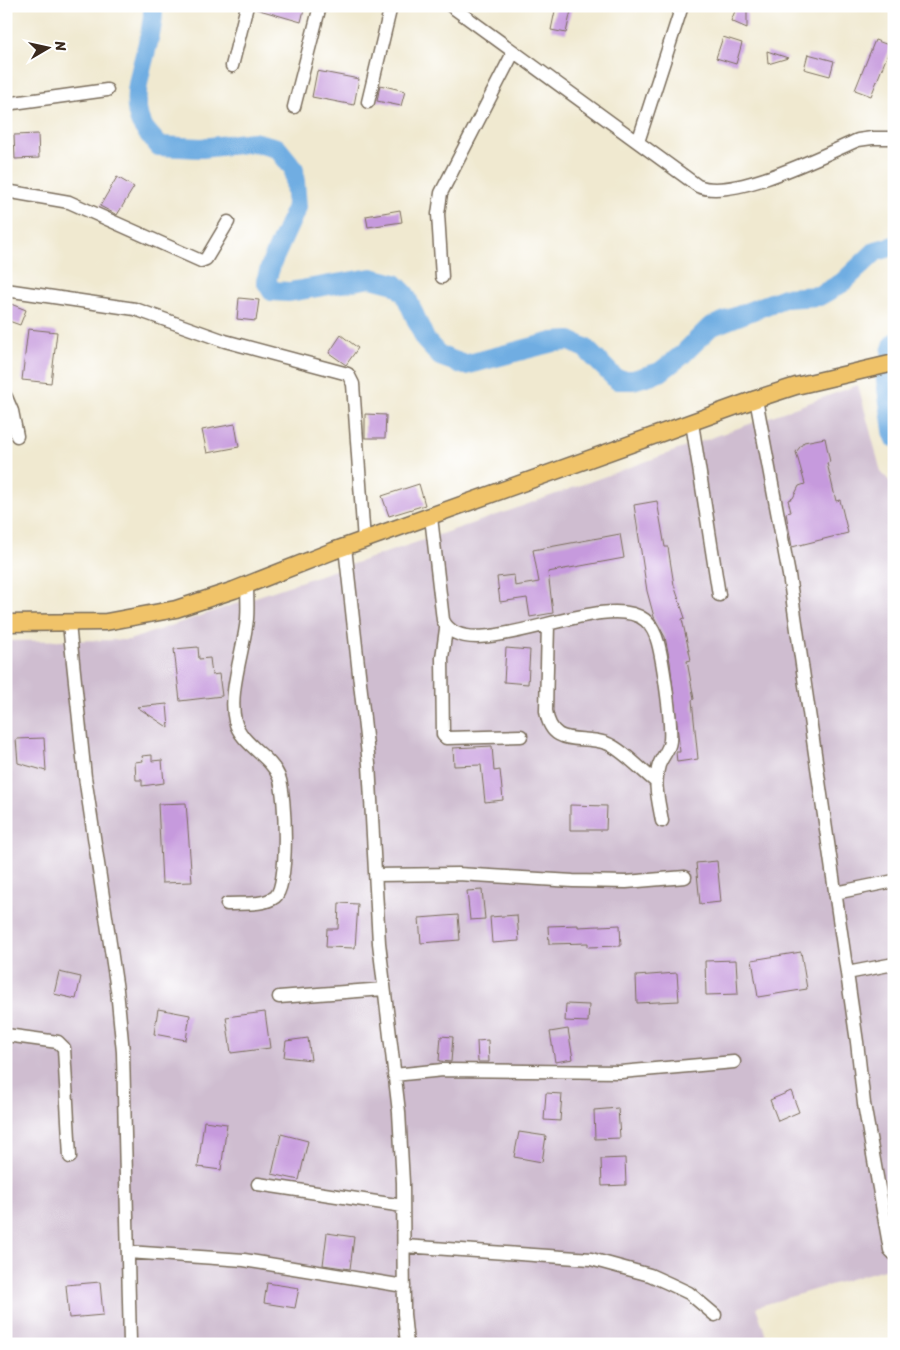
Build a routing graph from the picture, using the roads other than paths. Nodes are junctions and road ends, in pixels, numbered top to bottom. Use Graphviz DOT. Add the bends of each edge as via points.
graph roads {
  1 [pos="247,6"];
  2 [pos="320,6"];
  3 [pos="391,6"];
  4 [pos="451,6"];
  5 [pos="682,6"];
  6 [pos="513,53"];
  7 [pos="232,66"];
  8 [pos="107,90"];
  9 [pos="368,102"];
  10 [pos="6,104"];
  11 [pos="294,107"];
  12 [pos="894,138"];
  13 [pos="638,142"];
  14 [pos="6,192"];
  15 [pos="228,222"];
  16 [pos="442,276"];
  17 [pos="6,290"];
  18 [pos="894,363"];
  19 [pos="6,397"];
  20 [pos="756,399"];
  21 [pos="692,423"];
  22 [pos="16,436"];
  23 [pos="431,517"];
  24 [pos="364,541"];
  25 [pos="345,547"];
  26 [pos="247,585"];
  27 [pos="719,595"];
  28 [pos="6,623"];
  29 [pos="69,624"];
  30 [pos="548,624"];
  31 [pos="446,629"];
  32 [pos="521,736"];
  33 [pos="656,781"];
  34 [pos="662,821"];
  35 [pos="375,875"];
  36 [pos="685,877"];
  37 [pos="894,881"];
  38 [pos="835,893"];
  39 [pos="227,904"];
  40 [pos="894,964"];
  41 [pos="847,973"];
  42 [pos="384,989"];
  43 [pos="279,997"];
  44 [pos="6,1035"];
  45 [pos="734,1062"];
  46 [pos="394,1075"];
  47 [pos="70,1157"];
  48 [pos="258,1184"];
  49 [pos="403,1206"];
  50 [pos="404,1246"];
  51 [pos="128,1252"];
  52 [pos="894,1254"];
  53 [pos="404,1286"];
  54 [pos="715,1315"];
  55 [pos="130,1342"];
  56 [pos="407,1344"];
  1 -- 7 [label="street"];
  2 -- 11 [label="street"];
  3 -- 9 [label="street"];
  4 -- 6 [label="street"];
  5 -- 13 [label="street"];
  6 -- 13 [label="street"];
  6 -- 16 [label="street" via="440,193 438,214"];
  8 -- 10 [label="street"];
  12 -- 13 [label="street" via="858,140 761,180 714,190 698,186"];
  14 -- 15 [label="street" via="69,202 201,261 206,259"];
  17 -- 24 [label="street" via="135,309 225,341 348,374 353,384"];
  18 -- 20 [label="main road"];
  19 -- 22 [label="street"];
  20 -- 21 [label="main road"];
  20 -- 38 [label="street" via="789,575"];
  21 -- 23 [label="main road"];
  21 -- 27 [label="street"];
  23 -- 24 [label="main road"];
  23 -- 31 [label="street"];
  24 -- 25 [label="main road"];
  25 -- 26 [label="main road"];
  25 -- 35 [label="street" via="370,764"];
  26 -- 29 [label="main road" via="143,617"];
  26 -- 39 [label="street" via="247,619 234,714 240,734 280,778 286,824 282,885 276,896 266,902"];
  28 -- 29 [label="main road"];
  29 -- 51 [label="street" via="85,777 121,1029"];
  30 -- 31 [label="street" via="481,637 459,635"];
  30 -- 33 [label="street" via="546,712 554,733 561,737 606,743"];
  30 -- 33 [label="street" via="613,612 635,614 646,620 658,642 670,726 670,742"];
  31 -- 32 [label="street" via="442,658 443,735 459,740"];
  33 -- 34 [label="street"];
  35 -- 36 [label="street" via="458,874 617,882"];
  35 -- 42 [label="street"];
  37 -- 38 [label="street"];
  38 -- 41 [label="street"];
  40 -- 41 [label="street"];
  41 -- 52 [label="street" via="864,1104 890,1250"];
  42 -- 43 [label="street"];
  42 -- 46 [label="street"];
  44 -- 47 [label="street" via="58,1042 64,1048"];
  45 -- 46 [label="street" via="621,1072 443,1070"];
  46 -- 49 [label="street"];
  48 -- 49 [label="street"];
  49 -- 50 [label="street"];
  50 -- 53 [label="street"];
  50 -- 54 [label="street" via="591,1259 650,1275 670,1284 689,1293"];
  51 -- 53 [label="street" via="244,1260"];
  51 -- 55 [label="street"];
  53 -- 56 [label="street"];
}
